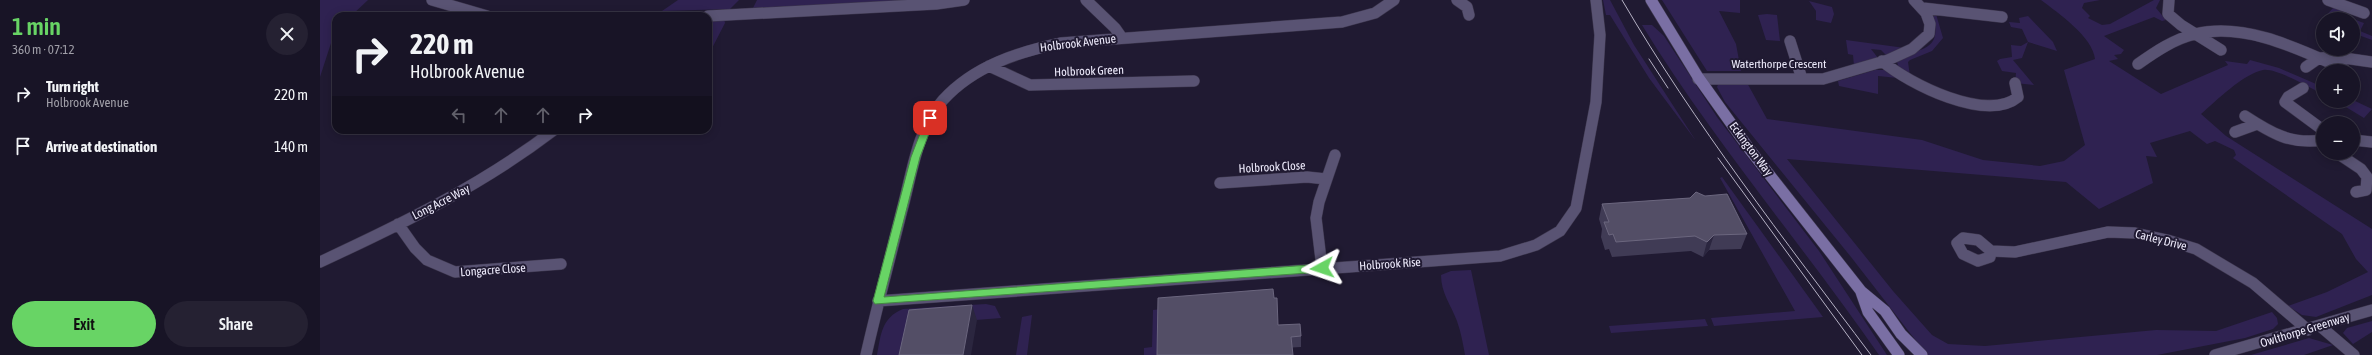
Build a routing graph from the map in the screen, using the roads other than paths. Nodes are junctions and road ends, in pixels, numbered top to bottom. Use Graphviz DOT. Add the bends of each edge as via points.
graph roads {
  1 [pos="432,0"];
  2 [pos="964,0"];
  3 [pos="1086,0"];
  4 [pos="1394,0"];
  5 [pos="1457,0"];
  6 [pos="1596,0"];
  7 [pos="1651,0"];
  8 [pos="1914,0"];
  9 [pos="2169,0"];
  10 [pos="2328,0"];
  11 [pos="1923,8"];
  12 [pos="473,12"];
  13 [pos="2364,14"];
  14 [pos="1469,15"];
  15 [pos="712,16"];
  16 [pos="2002,18"];
  17 [pos="2195,34"];
  18 [pos="1122,38"];
  19 [pos="1790,41"];
  20 [pos="2221,50"];
  21 [pos="2319,58"];
  22 [pos="1882,61"];
  23 [pos="2372,62"];
  24 [pos="2138,64"];
  25 [pos="2333,64"];
  26 [pos="989,66"];
  27 [pos="2306,67"];
  28 [pos="1698,79"];
  29 [pos="1802,79"];
  30 [pos="1194,82"];
  31 [pos="2015,83"];
  32 [pos="2302,88"];
  33 [pos="2292,109"];
  34 [pos="2281,114"];
  35 [pos="2245,116"];
  36 [pos="2257,124"];
  37 [pos="2316,125"];
  38 [pos="2235,132"];
  39 [pos="549,134"];
  40 [pos="2360,141"];
  41 [pos="2372,142"];
  42 [pos="2316,143"];
  43 [pos="1336,155"];
  44 [pos="2348,160"];
  45 [pos="1326,179"];
  46 [pos="1220,183"];
  47 [pos="2365,193"];
  48 [pos="398,224"];
  49 [pos="1991,251"];
  50 [pos="320,262"];
  51 [pos="561,264"];
  52 [pos="1322,268"];
  53 [pos="1861,291"];
  54 [pos="878,301"];
  55 [pos="2372,310"];
  56 [pos="2314,328"];
  57 [pos="1901,334"];
  58 [pos="866,355"];
  59 [pos="1899,355"];
  60 [pos="1912,355"];
  61 [pos="1922,355"];
  62 [pos="2215,355"];
  63 [pos="2354,355"];
  1 -- 12 [label="street"];
  2 -- 15 [label="street" via="936,4"];
  3 -- 18 [label="street"];
  4 -- 18 [label="street, Holbrook Avenue" via="1375,12 1342,22"];
  5 -- 14 [label="street" via="1467,7"];
  6 -- 52 [label="street, Holbrook Rise" via="1600,35 1596,102 1576,208 1560,231 1518,252 1472,258"];
  7 -- 28 [label="main road, Eckington Way"];
  8 -- 11 [label="street, Waterthorpe Crescent"];
  9 -- 17 [label="street" via="2168,14"];
  10 -- 13 [label="street"];
  11 -- 16 [label="street"];
  11 -- 22 [label="street, Waterthorpe Crescent" via="1930,28 1928,37 1910,52"];
  17 -- 20 [label="street"];
  17 -- 21 [label="street" via="2231,32 2253,36"];
  17 -- 24 [label="street" via="2160,49"];
  18 -- 26 [label="street, Holbrook Avenue" via="1044,45 1017,53"];
  19 -- 29 [label="street"];
  21 -- 23 [label="street" via="2336,57"];
  21 -- 25 [label="street"];
  21 -- 27 [label="street"];
  22 -- 29 [label="street, Waterthorpe Crescent" via="1831,78"];
  22 -- 31 [label="street" via="1907,79 1927,88 1986,106 2006,106 2015,102 2018,97"];
  26 -- 30 [label="street, Holbrook Green" via="1030,85"];
  26 -- 54 [label="street, Holbrook Avenue" via="967,79 951,93 930,118 916,157"];
  28 -- 29 [label="street, Waterthorpe Crescent"];
  28 -- 53 [label="main road, Eckington Way"];
  32 -- 33 [label="street" via="2285,99"];
  33 -- 34 [label="street"];
  33 -- 37 [label="street"];
  35 -- 36 [label="street"];
  36 -- 38 [label="street"];
  36 -- 42 [label="street" via="2290,142"];
  39 -- 48 [label="street, Long Acre Way" via="494,174"];
  40 -- 41 [label="street"];
  43 -- 45 [label="street"];
  44 -- 47 [label="street" via="2361,169 2367,177"];
  45 -- 46 [label="street, Holbrook Close" via="1306,177"];
  45 -- 52 [label="street" via="1316,218"];
  48 -- 50 [label="street, Long Acre Way"];
  48 -- 51 [label="street, Longacre Close" via="416,250 439,269 455,272 498,271"];
  49 -- 56 [label="street, Carley Drive" via="2015,252 2108,232 2135,232 2196,249 2253,283"];
  52 -- 54 [label="street, Holbrook Rise"];
  53 -- 57 [label="main road, Eckington Way" via="1885,311"];
  53 -- 59 [label="main road, Eckington Way" via="1868,312"];
  54 -- 58 [label="street, Holbrook Avenue"];
  55 -- 56 [label="street, Owlthorpe Greenway"];
  56 -- 62 [label="street, Owlthorpe Greenway"];
  56 -- 63 [label="street, Carley Drive"];
  57 -- 60 [label="main road"];
  57 -- 61 [label="main road, Eckington Way"];
}
